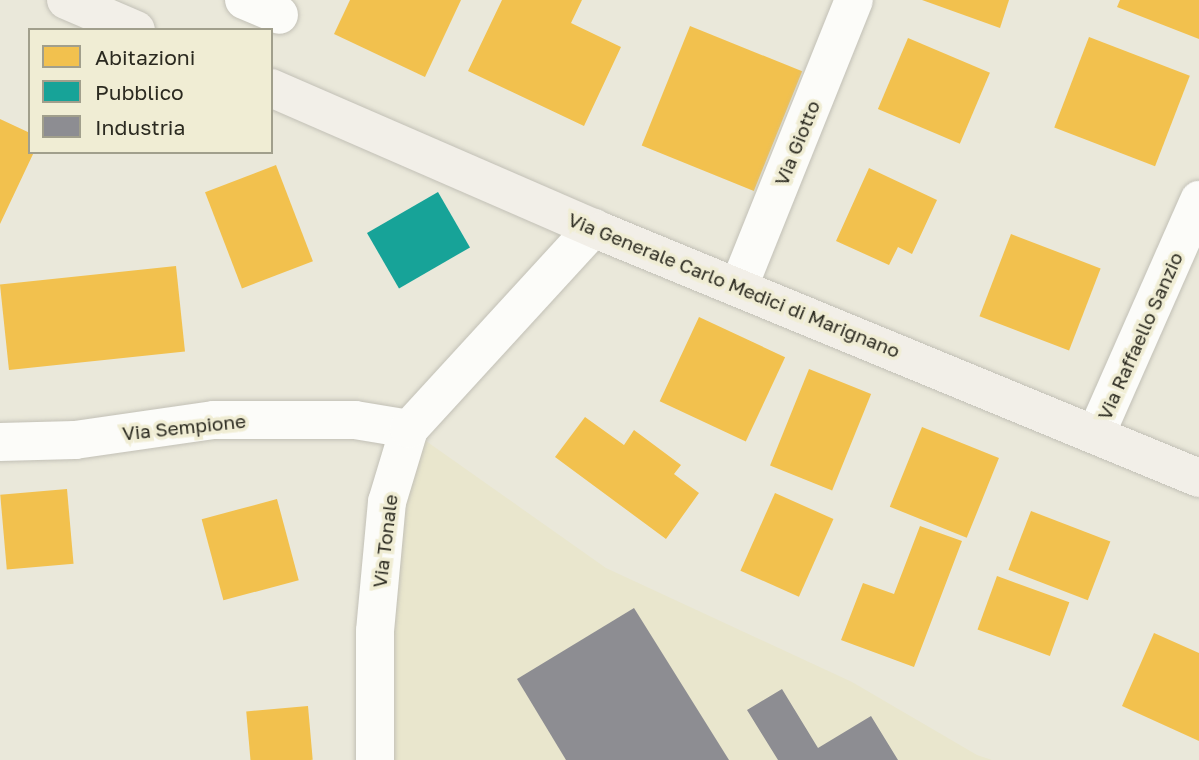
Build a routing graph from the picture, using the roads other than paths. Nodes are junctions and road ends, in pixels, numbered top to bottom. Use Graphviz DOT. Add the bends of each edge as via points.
graph roads {
  1 [pos="66,0"];
  2 [pos="244,0"];
  3 [pos="854,0"];
  4 [pos="280,15"];
  5 [pos="131,28"];
  6 [pos="273,89"];
  7 [pos="1199,200"];
  8 [pos="593,228"];
  9 [pos="738,286"];
  10 [pos="410,429"];
  11 [pos="1096,434"];
  12 [pos="0,442"];
  13 [pos="1199,478"];
  14 [pos="375,760"];
  1 -- 5 [label="street"];
  2 -- 4 [label="street"];
  3 -- 9 [label="street, Via Giotto"];
  6 -- 8 [label="street, Via Generale Carlo Medici di Marignano"];
  7 -- 11 [label="street, Via Raffaello Sanzio"];
  8 -- 9 [label="street, Via Generale Carlo Medici di Marignano"];
  8 -- 10 [label="street, Via Tonale"];
  9 -- 11 [label="street, Via Generale Carlo Medici di Marignano"];
  10 -- 12 [label="street, Via Sempione" via="355,420 214,420 75,440"];
  10 -- 14 [label="street, Via Tonale" via="387,502 375,631"];
  11 -- 13 [label="street, Via Generale Carlo Medici di Marignano"];
}
